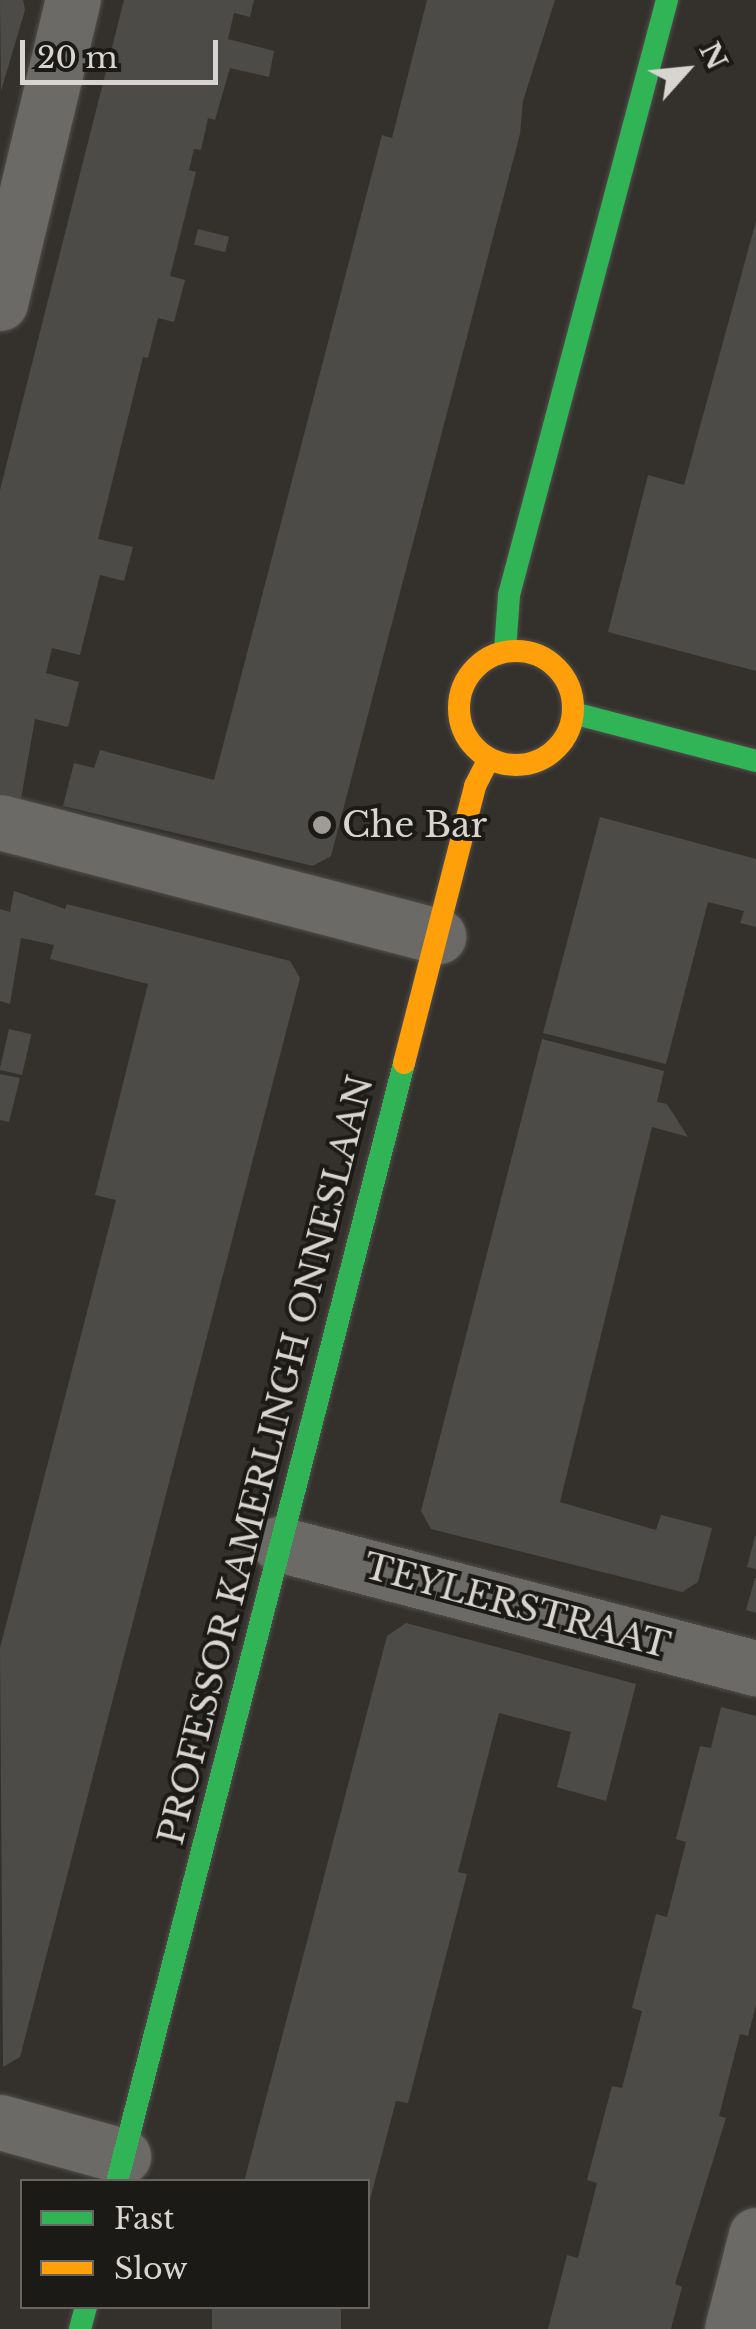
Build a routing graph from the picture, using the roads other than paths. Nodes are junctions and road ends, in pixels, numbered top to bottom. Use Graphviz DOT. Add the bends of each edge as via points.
graph roads {
  1 [pos="74,0"];
  2 [pos="667,0"];
  3 [pos="0,303"];
  4 [pos="506,650"];
  5 [pos="573,713"];
  6 [pos="489,759"];
  7 [pos="756,760"];
  8 [pos="0,822"];
  9 [pos="438,936"];
  10 [pos="279,1544"];
  11 [pos="756,1668"];
  12 [pos="0,2122"];
  13 [pos="120,2169"];
  14 [pos="756,2235"];
  15 [pos="732,2329"];
  1 -- 3 [label="street"];
  2 -- 4 [label="street" via="509,594"];
  4 -- 5 [label="street" via="524,650 555,665 573,695"];
  4 -- 6 [label="street" via="487,657 460,688 462,729"];
  5 -- 6 [label="street" via="569,731 544,759 507,765"];
  5 -- 7 [label="street"];
  6 -- 9 [label="street, PROFESSOR KAMERLINGH ONNESLAAN" via="475,786"];
  8 -- 9 [label="street"];
  9 -- 10 [label="street, PROFESSOR KAMERLINGH ONNESLAAN"];
  10 -- 11 [label="street, TEYLERSTRAAT"];
  10 -- 13 [label="street, PROFESSOR KAMERLINGH ONNESLAAN"];
  12 -- 13 [label="street"];
  14 -- 15 [label="street"];
}
